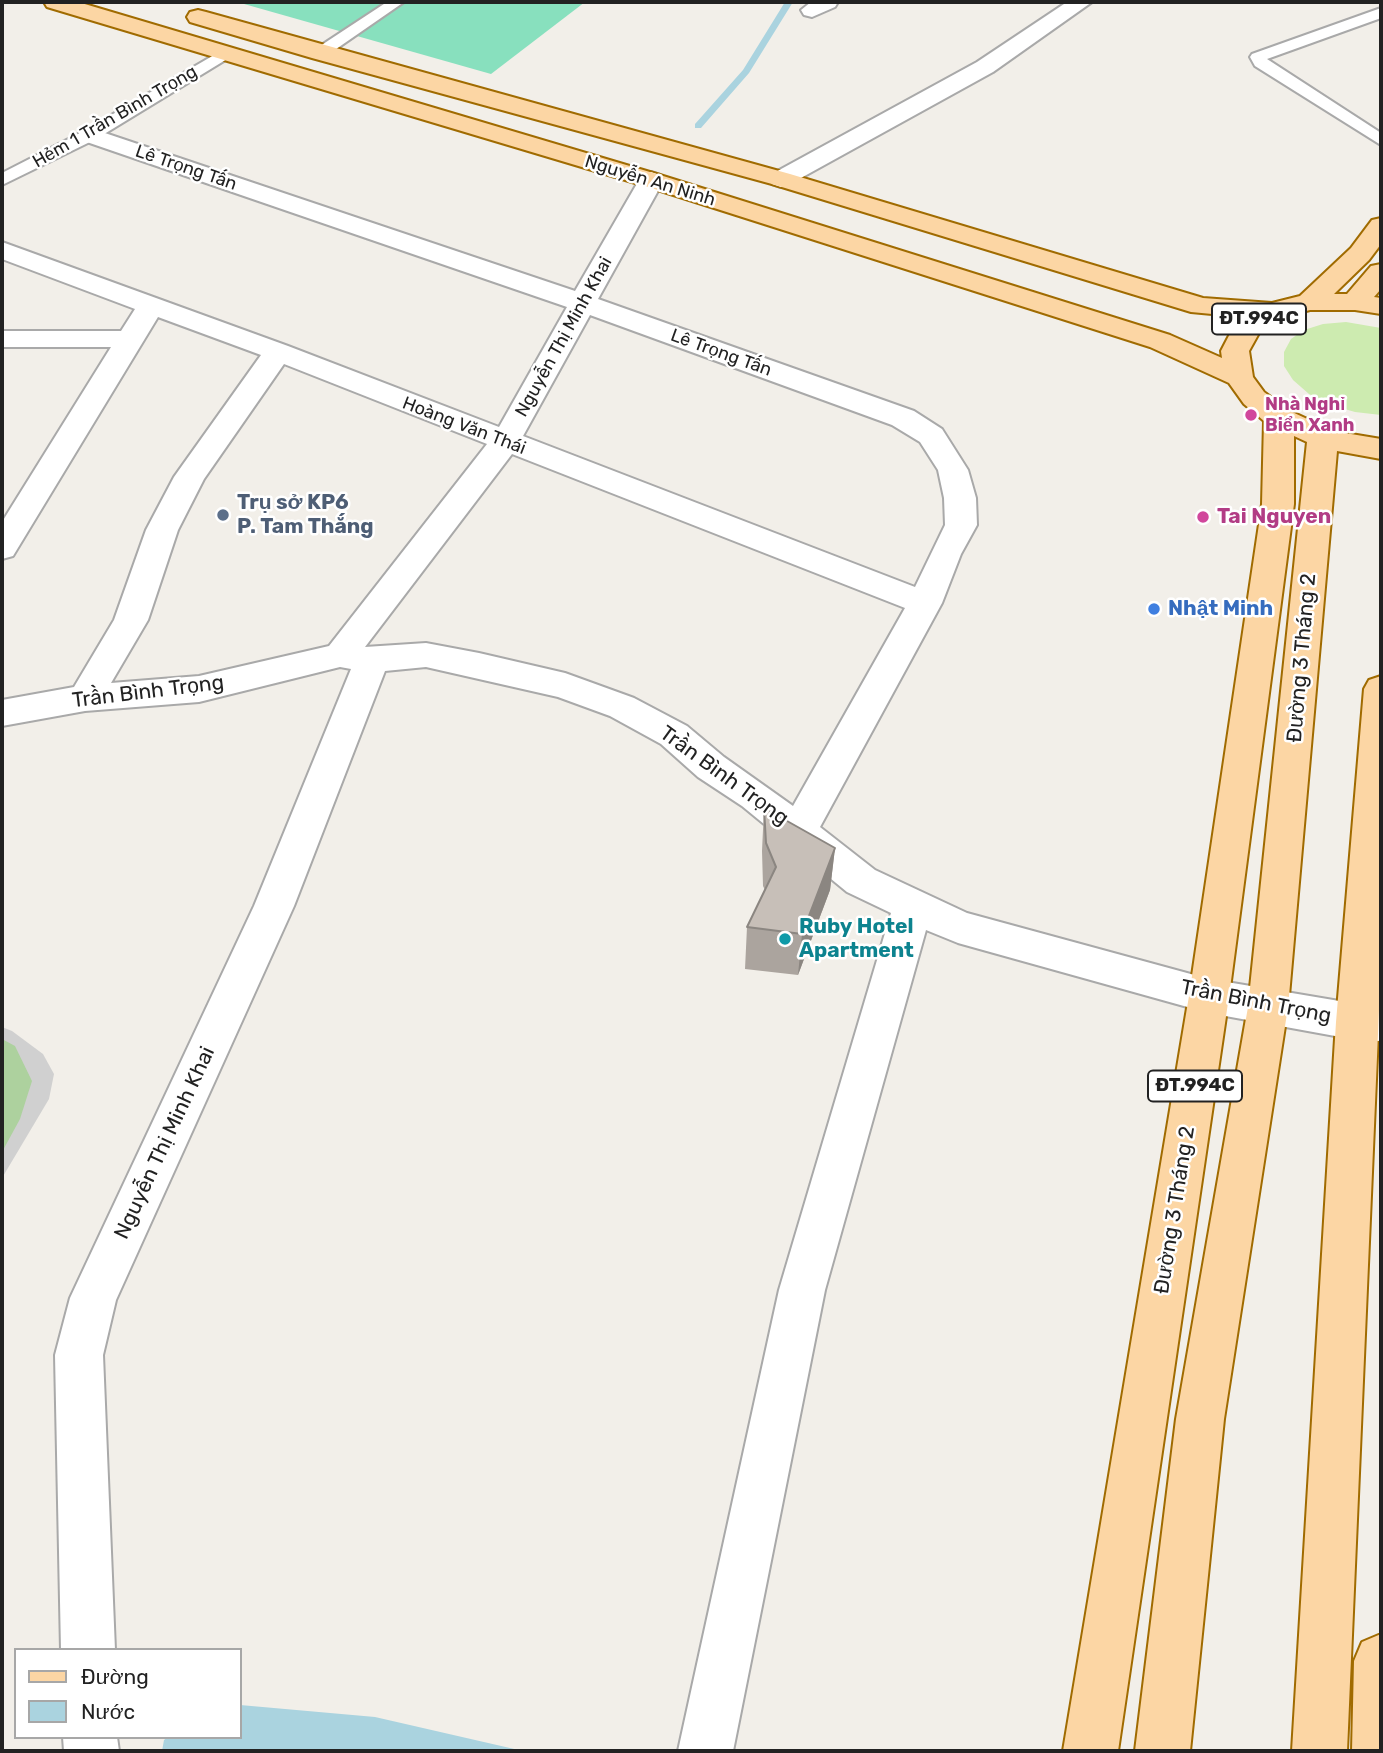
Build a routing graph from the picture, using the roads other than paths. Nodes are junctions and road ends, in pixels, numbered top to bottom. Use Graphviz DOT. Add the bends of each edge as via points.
graph roads {
  1 [pos="55,2"];
  2 [pos="397,2"];
  3 [pos="1047,2"];
  4 [pos="1075,6"];
  5 [pos="174,10"];
  6 [pos="1381,13"];
  7 [pos="226,53"];
  8 [pos="320,53"];
  9 [pos="290,73"];
  10 [pos="90,135"];
  11 [pos="1381,140"];
  12 [pos="781,179"];
  13 [pos="2,180"];
  14 [pos="651,180"];
  15 [pos="1381,226"];
  16 [pos="3,252"];
  17 [pos="1381,272"];
  18 [pos="1310,302"];
  19 [pos="583,303"];
  20 [pos="1368,304"];
  21 [pos="151,305"];
  22 [pos="1272,311"];
  23 [pos="2,339"];
  24 [pos="130,339"];
  25 [pos="278,352"];
  26 [pos="1239,377"];
  27 [pos="1279,418"];
  28 [pos="1323,438"];
  29 [pos="505,442"];
  30 [pos="1381,449"];
  31 [pos="2,548"];
  32 [pos="925,603"];
  33 [pos="356,658"];
  34 [pos="1381,689"];
  35 [pos="85,698"];
  36 [pos="2,713"];
  37 [pos="799,830"];
  38 [pos="913,906"];
  39 [pos="1209,996"];
  40 [pos="1268,1007"];
  41 [pos="1369,1023"];
  42 [pos="88,1648"];
  43 [pos="1381,1661"];
  44 [pos="706,1751"];
  45 [pos="1090,1751"];
  46 [pos="1163,1751"];
  47 [pos="1319,1751"];
  48 [pos="1379,1751"];
  1 -- 7 [label="main road, Nguyễn An Ninh"];
  2 -- 8 [label="lane"];
  3 -- 4 [label="street"];
  4 -- 12 [label="street" via="985,67"];
  5 -- 8 [label="main road, Nguyễn An Ninh"];
  6 -- 11 [label="lane" via="1258,57"];
  7 -- 9 [label="main road, Nguyễn An Ninh"];
  7 -- 10 [label="lane, Hẻm 1 Trần Bình Trọng"];
  8 -- 9 [label="main road"];
  8 -- 12 [label="main road, Nguyễn An Ninh"];
  9 -- 14 [label="main road, Nguyễn An Ninh"];
  10 -- 13 [label="lane, Hẻm 1 Trần Bình Trọng"];
  10 -- 19 [label="street, Lê Trọng Tấn"];
  12 -- 22 [label="main road, Nguyễn An Ninh" via="1202,306"];
  14 -- 19 [label="street, Nguyễn Thị Minh Khai"];
  14 -- 26 [label="main road, Nguyễn An Ninh" via="1160,341"];
  15 -- 18 [label="main road, ĐT.994C" via="1360,254"];
  16 -- 21 [label="street, Hoàng Văn Thái"];
  17 -- 20 [label="main road, ĐT.994C"];
  18 -- 20 [label="main road, ĐT.994C"];
  18 -- 22 [label="main road, ĐT.994C"];
  19 -- 29 [label="street, Nguyễn Thị Minh Khai"];
  19 -- 32 [label="street, Lê Trọng Tấn" via="903,418 930,436 953,470 961,525"];
  21 -- 24 [label="street"];
  21 -- 25 [label="street, Hoàng Văn Thái"];
  22 -- 26 [label="main road, ĐT.994C" via="1247,328 1235,351"];
  23 -- 24 [label="street"];
  24 -- 31 [label="street"];
  25 -- 29 [label="street, Hoàng Văn Thái"];
  25 -- 35 [label="street" via="189,477 162,530 131,620"];
  26 -- 27 [label="main road" via="1254,398"];
  27 -- 28 [label="main road"];
  27 -- 39 [label="main road, Đường 3 Tháng 2 / ĐT.994C" via="1278,504"];
  28 -- 30 [label="main road"];
  28 -- 40 [label="main road, Đường 3 Tháng 2 / ĐT.994C"];
  29 -- 32 [label="street, Hoàng Văn Thái"];
  29 -- 33 [label="street, Nguyễn Thị Minh Khai"];
  32 -- 37 [label="street, Lê Trọng Tấn"];
  33 -- 35 [label="street, Trần Bình Trọng" via="198,689"];
  33 -- 37 [label="street, Trần Bình Trọng" via="426,655 565,686 622,707 674,735"];
  33 -- 42 [label="street, Nguyễn Thị Minh Khai" via="274,906 93,1298 79,1355"];
  34 -- 41 [label="main road"];
  35 -- 36 [label="street, Trần Bình Trọng"];
  37 -- 38 [label="street, Trần Bình Trọng" via="861,881"];
  38 -- 39 [label="street, Trần Bình Trọng" via="958,927"];
  38 -- 44 [label="street" via="802,1290"];
  39 -- 40 [label="street, Trần Bình Trọng"];
  39 -- 45 [label="main road, Đường 3 Tháng 2 / ĐT.994C"];
  40 -- 41 [label="street, Trần Bình Trọng"];
  40 -- 46 [label="main road, Đường 3 Tháng 2 / ĐT.994C" via="1200,1419"];
  41 -- 47 [label="main road"];
  43 -- 48 [label="main road"];
}
